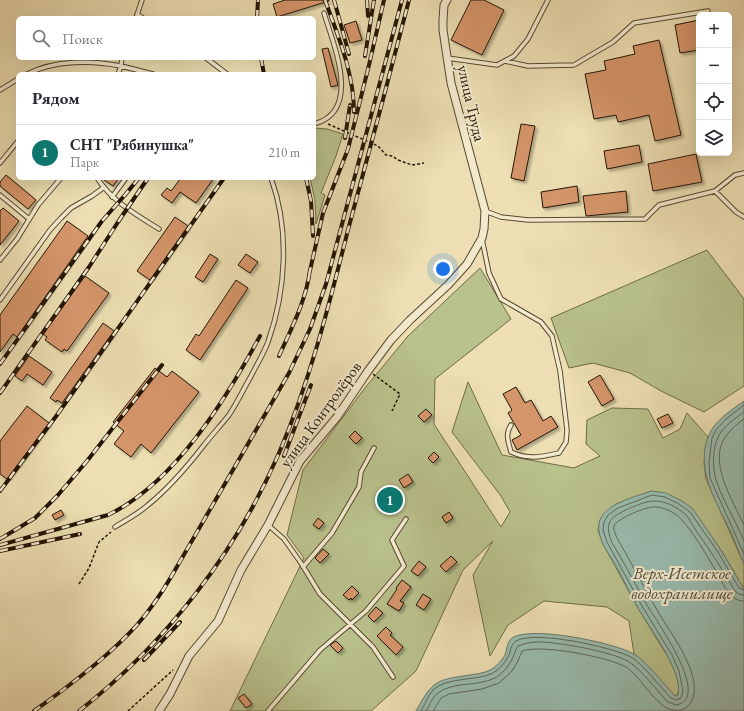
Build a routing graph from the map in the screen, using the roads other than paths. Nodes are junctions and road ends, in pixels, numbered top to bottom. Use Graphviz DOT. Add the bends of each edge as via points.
graph roads {
  1 [pos="142,0"];
  2 [pos="447,0"];
  3 [pos="548,0"];
  4 [pos="708,11"];
  5 [pos="324,13"];
  6 [pos="136,16"];
  7 [pos="447,58"];
  8 [pos="122,60"];
  9 [pos="209,60"];
  10 [pos="505,61"];
  11 [pos="121,66"];
  12 [pos="32,72"];
  13 [pos="119,72"];
  14 [pos="145,72"];
  15 [pos="224,72"];
  16 [pos="16,80"];
  17 [pos="0,90"];
  18 [pos="316,123"];
  19 [pos="16,143"];
  20 [pos="0,163"];
  21 [pos="744,173"];
  22 [pos="59,180"];
  23 [pos="98,180"];
  24 [pos="125,180"];
  25 [pos="272,180"];
  26 [pos="103,188"];
  27 [pos="715,190"];
  28 [pos="0,195"];
  29 [pos="112,197"];
  30 [pos="485,211"];
  31 [pos="744,217"];
  32 [pos="28,218"];
  33 [pos="159,228"];
  34 [pos="482,238"];
  35 [pos="0,260"];
  36 [pos="0,300"];
  37 [pos="511,425"];
  38 [pos="374,448"];
  39 [pos="406,519"];
  40 [pos="268,525"];
  41 [pos="115,527"];
  42 [pos="303,567"];
  43 [pos="350,624"];
  44 [pos="393,677"];
  45 [pos="159,711"];
  46 [pos="268,711"];
  1 -- 6 [label="lane"];
  2 -- 7 [label="street, улица Труда" via="443,20"];
  3 -- 10 [label="lane" via="528,39 514,56"];
  4 -- 10 [label="lane" via="634,23 613,42 574,65 528,66"];
  5 -- 18 [label="lane" via="340,70 342,88 335,108 322,121"];
  7 -- 10 [label="lane" via="498,66"];
  7 -- 30 [label="street, улица Труда" via="450,83"];
  8 -- 11 [label="lane"];
  9 -- 15 [label="lane"];
  11 -- 12 [label="lane" via="97,62 73,63 45,67"];
  11 -- 13 [label="lane"];
  11 -- 14 [label="lane"];
  16 -- 17 [label="lane"];
  19 -- 20 [label="lane"];
  21 -- 27 [label="lane" via="735,175"];
  22 -- 32 [label="lane"];
  23 -- 26 [label="lane"];
  24 -- 29 [label="lane"];
  25 -- 41 [label="lane" via="281,221 283,262 280,296 267,344 229,414 192,461 147,506"];
  26 -- 29 [label="lane"];
  26 -- 36 [label="lane" via="70,208 50,230"];
  27 -- 30 [label="lane" via="659,205 645,219 528,220 501,217"];
  27 -- 31 [label="lane"];
  28 -- 32 [label="lane"];
  29 -- 33 [label="lane"];
  30 -- 34 [label="street, улица Контролёров"];
  32 -- 35 [label="lane" via="17,239"];
  34 -- 37 [label="lane" via="489,273 501,299 541,322 552,336 560,371 567,430 566,442 559,453 528,458 518,455 511,452 508,442 507,432"];
  34 -- 40 [label="street, улица Контролёров" via="458,275 401,329 368,371 337,418 300,461"];
  38 -- 42 [label="lane" via="361,472 359,487 332,533"];
  39 -- 43 [label="lane" via="392,540 404,566 366,611"];
  40 -- 42 [label="lane" via="284,539"];
  40 -- 45 [label="street, улица Контролёров" via="241,570 218,620 189,656"];
  42 -- 43 [label="lane" via="320,594"];
  43 -- 44 [label="lane" via="373,647"];
  43 -- 46 [label="lane" via="320,650"];
}
